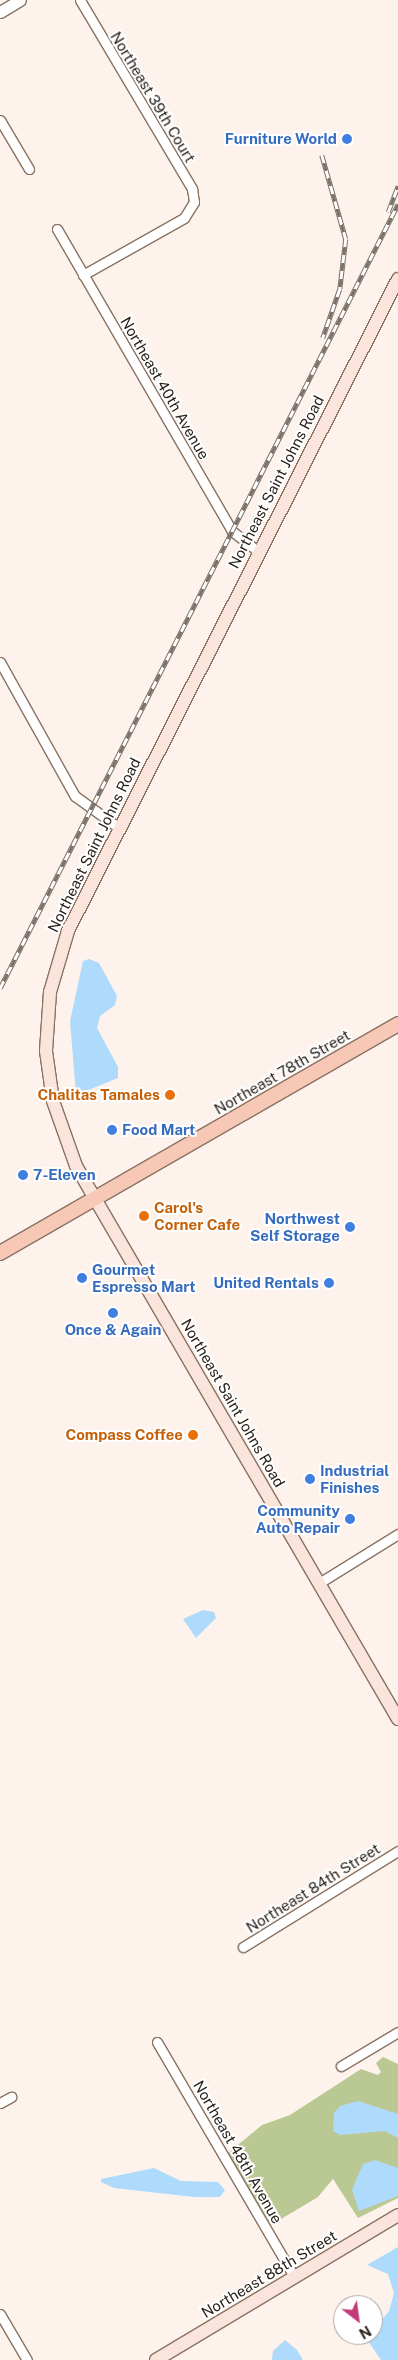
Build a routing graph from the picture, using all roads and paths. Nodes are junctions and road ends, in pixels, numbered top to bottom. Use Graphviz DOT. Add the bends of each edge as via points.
graph roads {
  1 [pos="20,0"];
  2 [pos="80,0"];
  3 [pos="0,12"];
  4 [pos="0,120"];
  5 [pos="29,170"];
  6 [pos="57,229"];
  7 [pos="83,275"];
  8 [pos="398,280"];
  9 [pos="259,552"];
  10 [pos="0,662"];
  11 [pos="119,828"];
  12 [pos="398,1024"];
  13 [pos="95,1200"];
  14 [pos="0,1253"];
  15 [pos="398,1534"];
  16 [pos="319,1583"];
  17 [pos="398,1718"];
  18 [pos="398,1852"];
  19 [pos="243,1947"];
  20 [pos="398,2032"];
  21 [pos="156,2042"];
  22 [pos="340,2066"];
  23 [pos="12,2096"];
  24 [pos="0,2103"];
  25 [pos="398,2216"];
  26 [pos="294,2276"];
  27 [pos="0,2314"];
  28 [pos="27,2360"];
  29 [pos="156,2360"];
  1 -- 3 [label="street"];
  2 -- 7 [label="street, Northeast 39th Court" via="192,189 193,210"];
  4 -- 5 [label="street"];
  6 -- 7 [label="street, Northeast 40th Avenue"];
  7 -- 9 [label="street, Northeast 40th Avenue" via="232,532"];
  8 -- 9 [label="main road, Northeast Saint Johns Road"];
  9 -- 11 [label="main road, Northeast Saint Johns Road"];
  10 -- 11 [label="street" via="76,796"];
  11 -- 13 [label="main road, Northeast Saint Johns Road" via="68,931 47,1020 53,1101 72,1159"];
  12 -- 13 [label="main road, Northeast 78th Street"];
  13 -- 14 [label="main road, Northeast 78th Street"];
  13 -- 16 [label="main road, Northeast Saint Johns Road"];
  15 -- 16 [label="street"];
  16 -- 17 [label="main road, Northeast Saint Johns Road"];
  18 -- 19 [label="street, Northeast 84th Street"];
  20 -- 22 [label="street"];
  21 -- 26 [label="street, Northeast 48th Avenue"];
  23 -- 24 [label="street"];
  25 -- 26 [label="main road, Northeast 88th Street"];
  26 -- 29 [label="main road, Northeast 88th Street"];
  27 -- 28 [label="street"];
}
